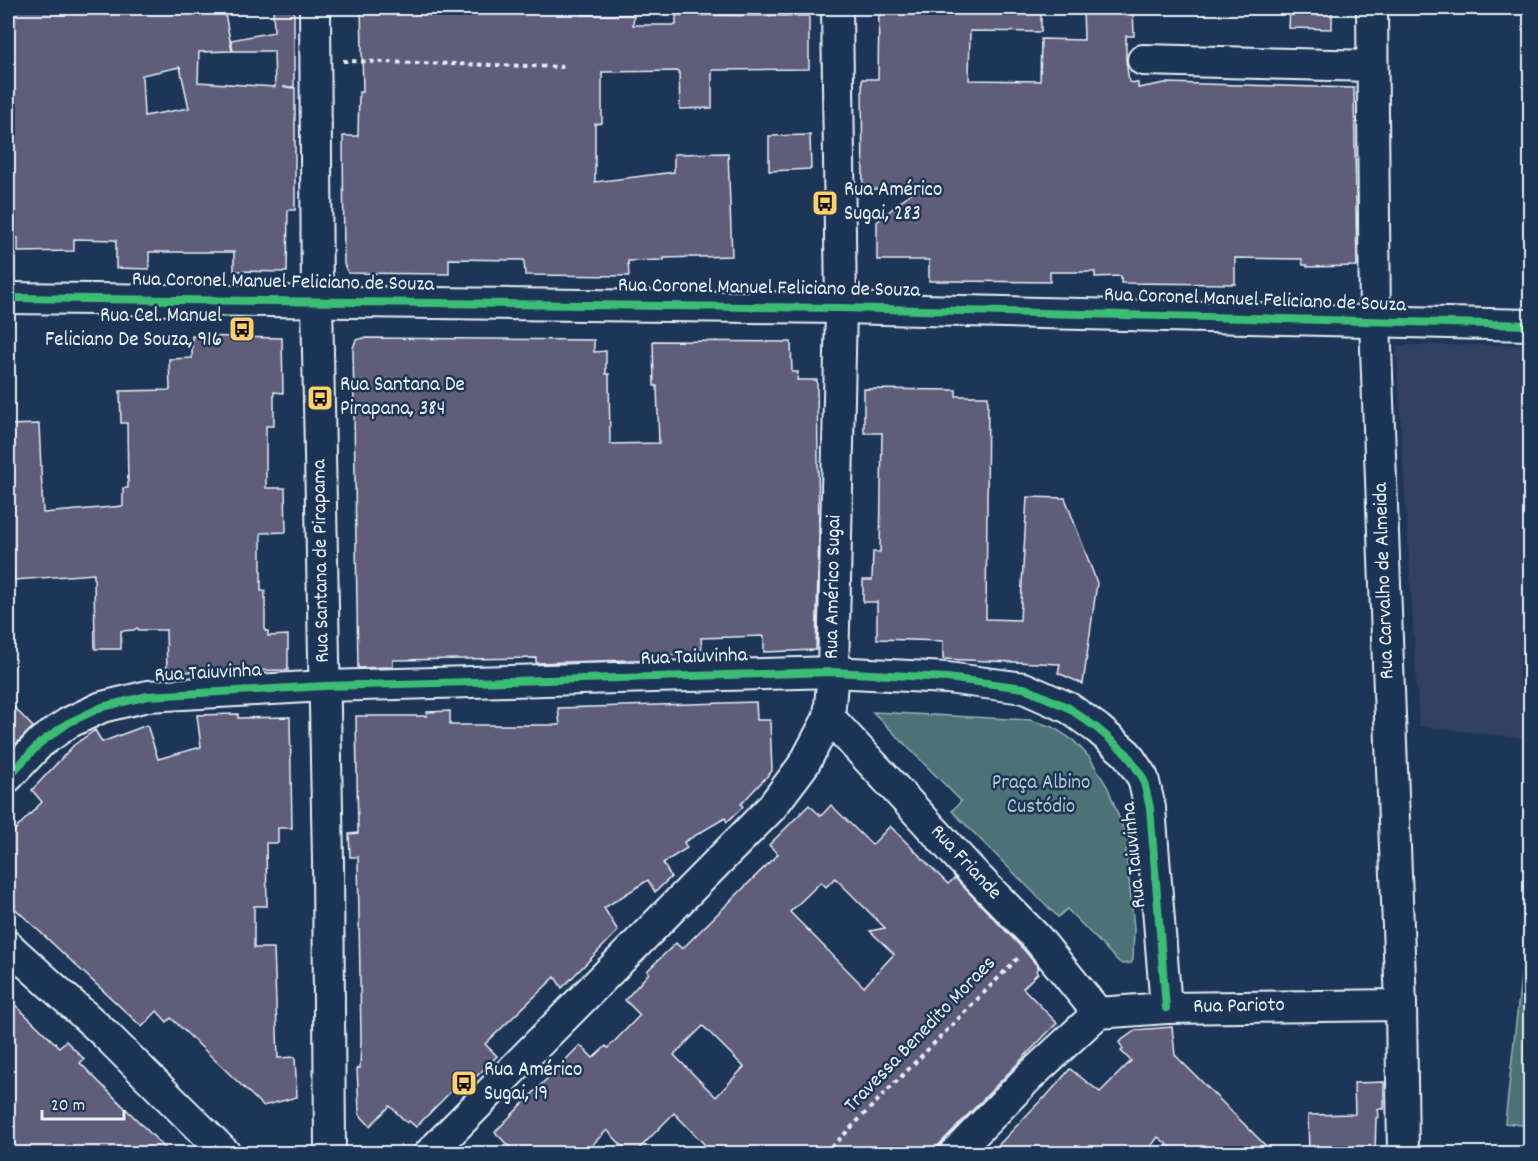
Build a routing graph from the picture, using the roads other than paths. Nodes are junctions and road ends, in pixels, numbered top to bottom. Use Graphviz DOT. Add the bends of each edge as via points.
graph roads {
  1 [pos="315,8"];
  2 [pos="837,8"];
  3 [pos="1372,8"];
  4 [pos="1143,60"];
  5 [pos="1372,66"];
  6 [pos="8,298"];
  7 [pos="317,301"];
  8 [pos="840,308"];
  9 [pos="1375,322"];
  10 [pos="1530,325"];
  11 [pos="833,672"];
  12 [pos="325,686"];
  13 [pos="829,717"];
  14 [pos="8,777"];
  15 [pos="8,946"];
  16 [pos="1401,1005"];
  17 [pos="1166,1008"];
  18 [pos="1098,1013"];
  19 [pos="333,1152"];
  20 [pos="226,1154"];
  21 [pos="429,1154"];
  22 [pos="954,1154"];
  23 [pos="1403,1154"];
  1 -- 7 [label="street, Rua Santana de Pirapama"];
  2 -- 8 [label="street, Rua Américo Sugai"];
  3 -- 5 [label="street, Rua Carvalho de Almeida"];
  4 -- 5 [label="street"];
  5 -- 9 [label="street, Rua Carvalho de Almeida"];
  6 -- 7 [label="street, Rua Coronel Manuel Feliciano de Souza"];
  7 -- 8 [label="street, Rua Coronel Manuel Feliciano de Souza"];
  7 -- 12 [label="street, Rua Santana de Pirapama"];
  8 -- 9 [label="street, Rua Coronel Manuel Feliciano de Souza"];
  8 -- 11 [label="street, Rua Américo Sugai"];
  9 -- 10 [label="street, Rua Coronel Manuel Feliciano de Souza"];
  9 -- 16 [label="street, Rua Carvalho de Almeida"];
  11 -- 12 [label="street, Rua Taiuvinha"];
  11 -- 13 [label="street, Rua Américo Sugai"];
  11 -- 17 [label="street, Rua Taiuvinha" via="947,678 1024,688 1070,708 1127,754 1143,778 1150,808"];
  12 -- 14 [label="street, Rua Taiuvinha" via="148,696 102,707 68,723 40,743"];
  12 -- 19 [label="street, Rua Santana de Pirapama"];
  13 -- 18 [label="street, Rua Friande" via="1037,938"];
  13 -- 21 [label="street, Rua Américo Sugai" via="804,764 771,808"];
  15 -- 20 [label="street" via="104,1033"];
  16 -- 17 [label="street, Rua Parioto"];
  16 -- 23 [label="street, Rua Carvalho de Almeida"];
  17 -- 18 [label="street, Rua Parioto"];
  18 -- 22 [label="street"];
}
